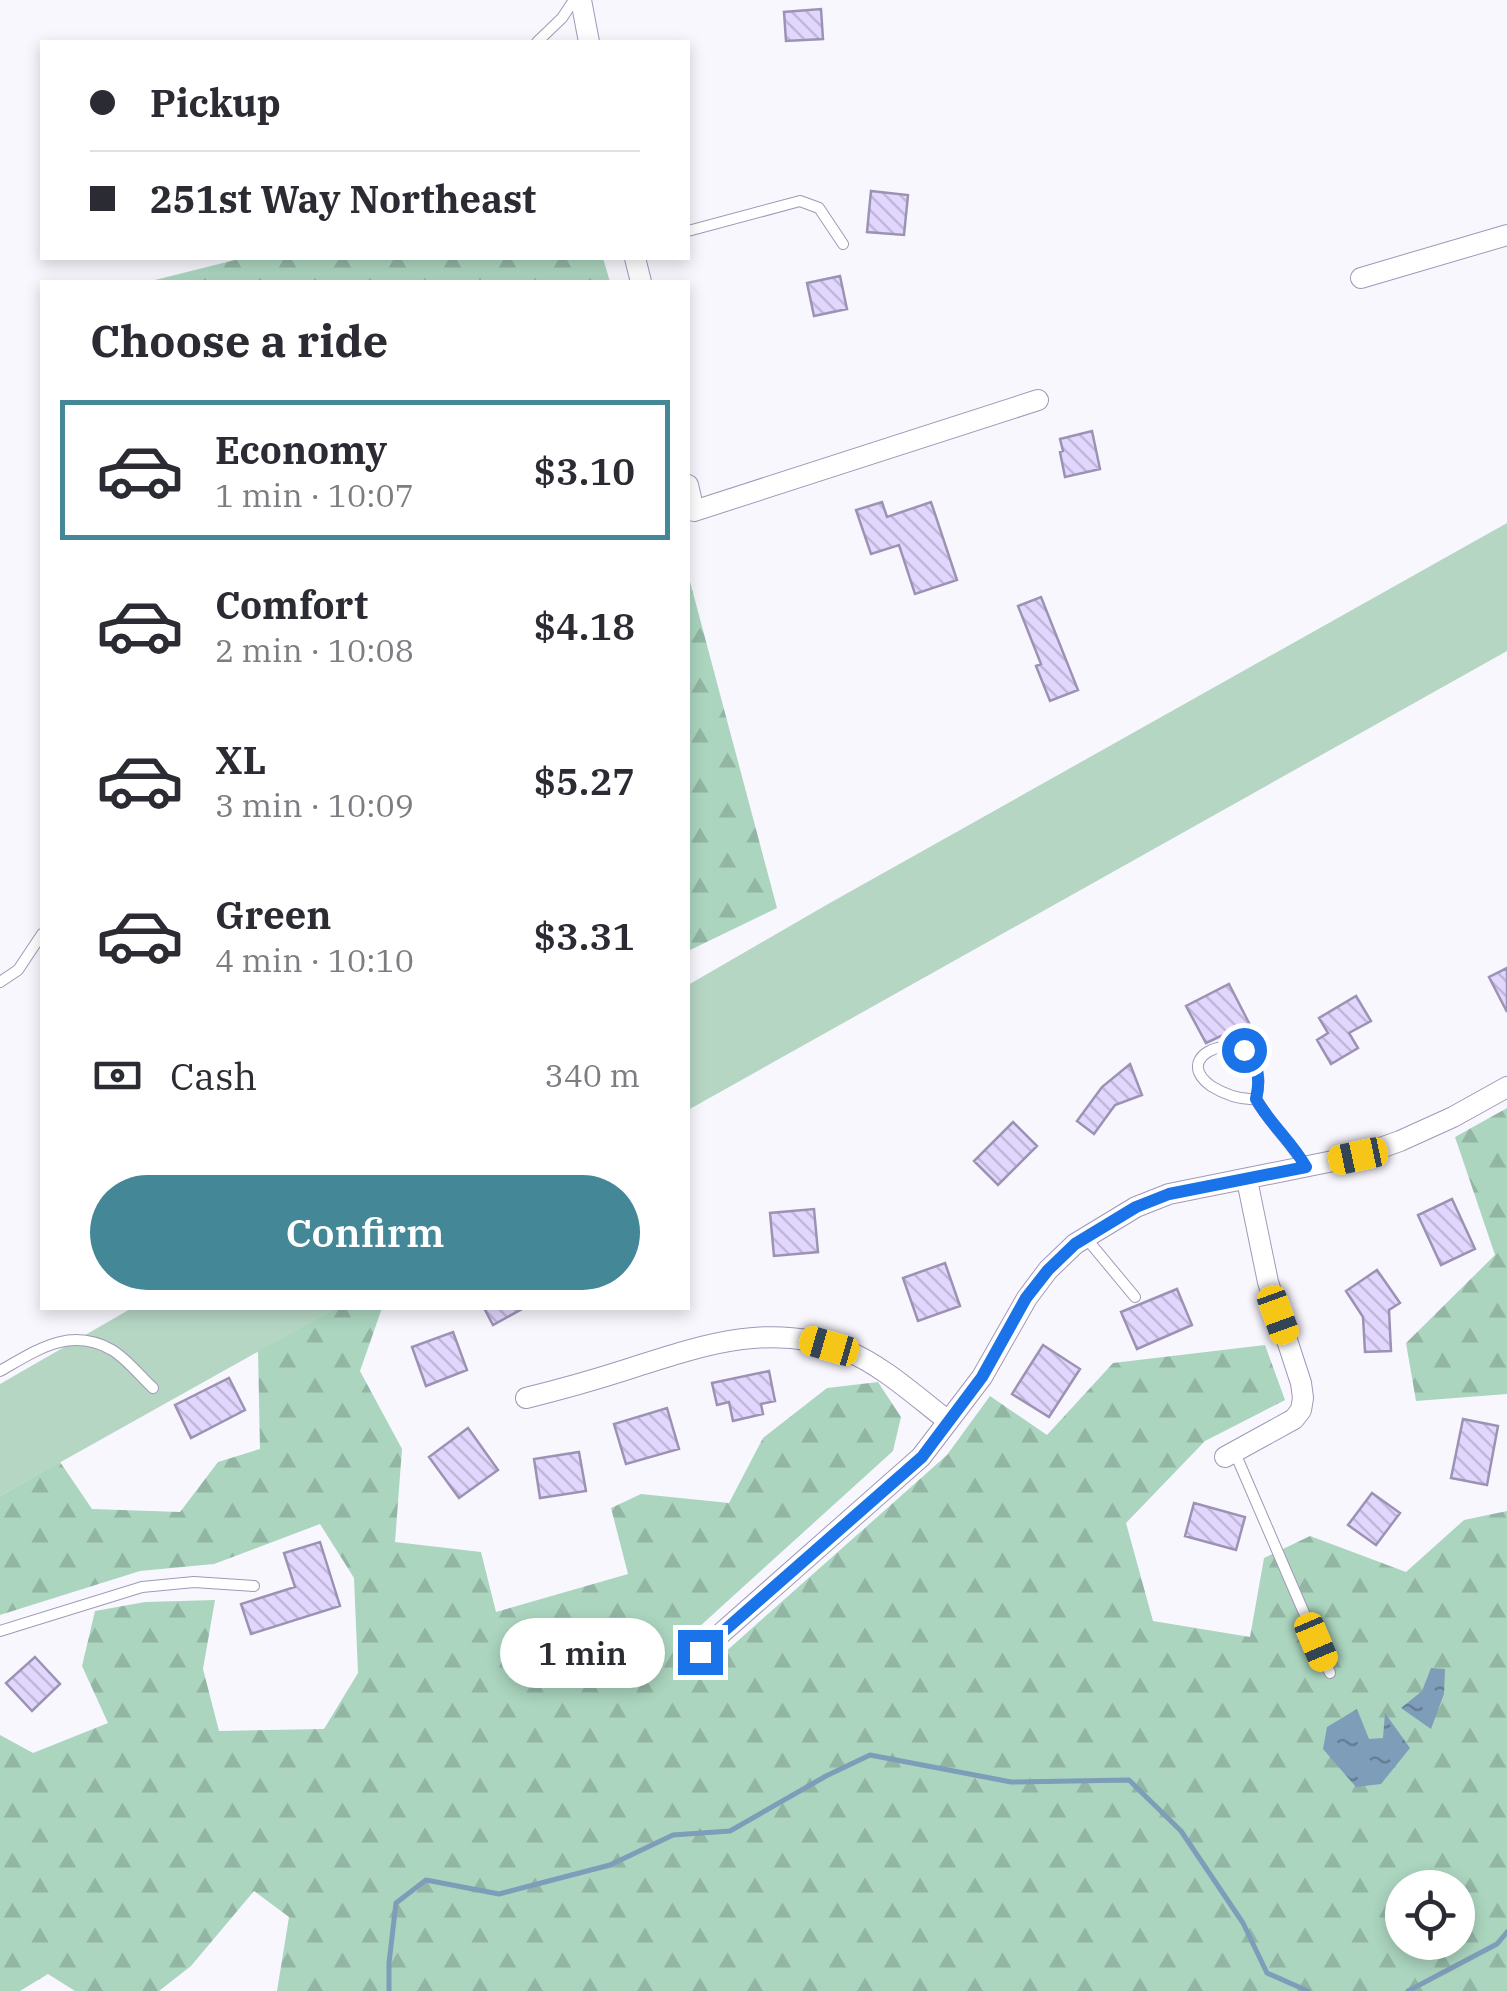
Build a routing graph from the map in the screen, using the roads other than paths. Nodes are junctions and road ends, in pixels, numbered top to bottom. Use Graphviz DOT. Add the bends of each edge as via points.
graph roads {
  1 [pos="578,0"];
  2 [pos="540,40"];
  3 [pos="588,40"];
  4 [pos="690,230"];
  5 [pos="1507,235"];
  6 [pos="844,244"];
  7 [pos="1361,278"];
  8 [pos="1038,400"];
  9 [pos="690,494"];
  10 [pos="40,937"];
  11 [pos="0,982"];
  12 [pos="1507,1087"];
  13 [pos="1256,1099"];
  14 [pos="1306,1167"];
  15 [pos="1247,1180"];
  16 [pos="1085,1237"];
  17 [pos="1135,1297"];
  18 [pos="0,1371"];
  19 [pos="153,1388"];
  20 [pos="526,1398"];
  21 [pos="948,1421"];
  22 [pos="1230,1454"];
  23 [pos="254,1586"];
  24 [pos="0,1631"];
  25 [pos="700,1652"];
  26 [pos="1330,1674"];
  1 -- 2 [label="lane"];
  1 -- 3 [label="street"];
  4 -- 6 [label="lane" via="800,201 819,208"];
  5 -- 7 [label="street"];
  8 -- 9 [label="street" via="694,511"];
  10 -- 11 [label="lane" via="18,970"];
  12 -- 14 [label="street" via="1400,1141"];
  13 -- 13 [label="lane" via="1256,1064 1244,1050 1225,1046 1200,1058 1198,1068 1212,1086"];
  13 -- 14 [label="lane"];
  14 -- 15 [label="street"];
  15 -- 16 [label="street" via="1169,1194"];
  15 -- 22 [label="street" via="1268,1282 1303,1398 1294,1419"];
  16 -- 17 [label="lane"];
  16 -- 21 [label="street" via="1026,1298 982,1377"];
  18 -- 19 [label="lane" via="46,1344 82,1338 113,1351"];
  20 -- 21 [label="street" via="707,1345 763,1336 849,1352"];
  21 -- 25 [label="street" via="922,1457"];
  22 -- 26 [label="lane"];
  23 -- 24 [label="lane" via="142,1587"];
}
